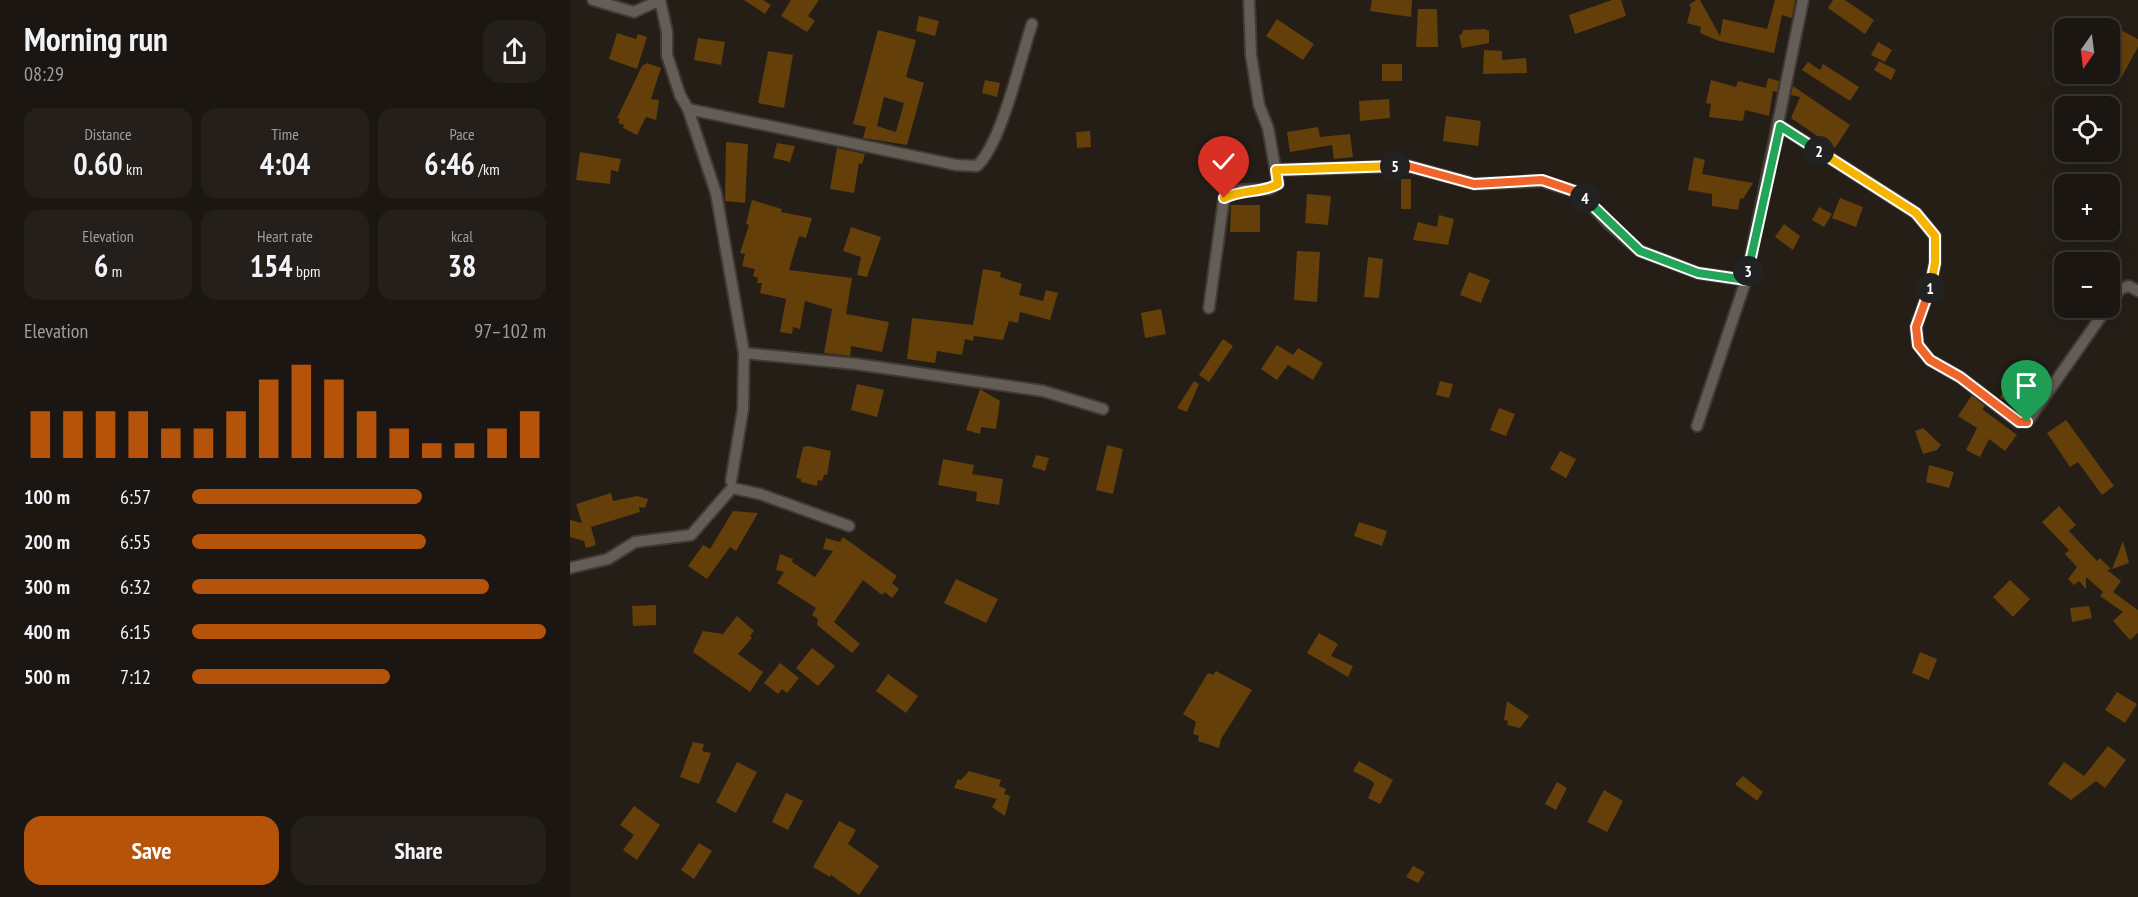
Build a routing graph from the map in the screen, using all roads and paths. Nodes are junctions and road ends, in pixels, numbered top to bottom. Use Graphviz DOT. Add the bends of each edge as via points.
graph roads {
  1 [pos="593,0"];
  2 [pos="660,0"];
  3 [pos="1249,0"];
  4 [pos="1803,0"];
  5 [pos="1032,24"];
  6 [pos="688,109"];
  7 [pos="1780,126"];
  8 [pos="1276,170"];
  9 [pos="1746,280"];
  10 [pos="2120,289"];
  11 [pos="2138,291"];
  12 [pos="1209,308"];
  13 [pos="2100,318"];
  14 [pos="744,353"];
  15 [pos="1103,409"];
  16 [pos="1697,426"];
  17 [pos="731,481"];
  18 [pos="849,526"];
  19 [pos="570,568"];
  1 -- 2 [label="street" via="634,12"];
  2 -- 6 [label="street" via="667,55"];
  3 -- 8 [label="street" via="1259,105"];
  4 -- 7 [label="street"];
  5 -- 6 [label="street" via="1001,120 986,157 977,166 956,165"];
  6 -- 14 [label="street" via="716,193"];
  7 -- 9 [label="street"];
  7 -- 13 [label="street" via="1916,213 1935,236 1930,287 1916,327 1918,345 1930,360 1960,377 2019,422 2027,422"];
  8 -- 9 [label="street" via="1408,166 1474,184 1542,180 1580,193 1640,251 1698,273"];
  8 -- 12 [label="street" via="1278,184 1269,189 1241,190 1224,198"];
  9 -- 16 [label="street"];
  10 -- 11 [label="street" via="2129,286"];
  14 -- 15 [label="street" via="856,364 1043,391"];
  14 -- 17 [label="street" via="743,409"];
  18 -- 19 [label="street" via="732,488 691,536 635,542 608,559"];
}
